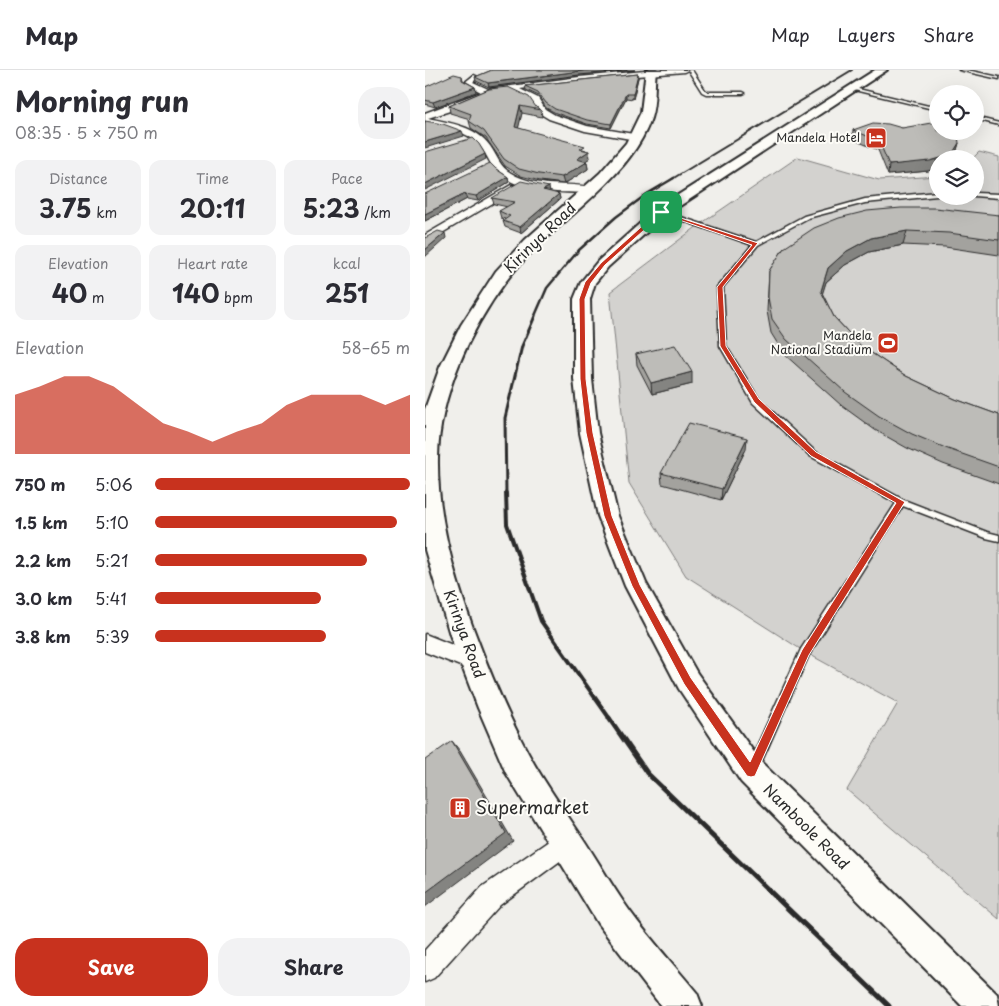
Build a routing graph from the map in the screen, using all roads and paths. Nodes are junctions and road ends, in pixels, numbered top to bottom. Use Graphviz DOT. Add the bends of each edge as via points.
graph roads {
  1 [pos="684,70"];
  2 [pos="690,70"];
  3 [pos="882,70"];
  4 [pos="961,70"];
  5 [pos="650,72"];
  6 [pos="474,77"];
  7 [pos="999,78"];
  8 [pos="511,88"];
  9 [pos="851,88"];
  10 [pos="488,92"];
  11 [pos="743,93"];
  12 [pos="929,107"];
  13 [pos="425,116"];
  14 [pos="425,120"];
  15 [pos="984,120"];
  16 [pos="999,124"];
  17 [pos="477,137"];
  18 [pos="636,137"];
  19 [pos="461,141"];
  20 [pos="522,181"];
  21 [pos="591,190"];
  22 [pos="929,194"];
  23 [pos="984,195"];
  24 [pos="999,196"];
  25 [pos="661,212"];
  26 [pos="425,240"];
  27 [pos="756,244"];
  28 [pos="901,502"];
  29 [pos="999,538"];
  30 [pos="425,643"];
  31 [pos="473,662"];
  32 [pos="751,772"];
  33 [pos="567,842"];
  34 [pos="425,969"];
  35 [pos="684,1006"];
  36 [pos="985,1006"];
  1 -- 5 [label="street"];
  2 -- 11 [label="lane" via="703,91"];
  3 -- 9 [label="street, Namboole Road"];
  4 -- 7 [label="lane"];
  5 -- 8 [label="street"];
  5 -- 18 [label="main road, Kirinya Road" via="648,107"];
  6 -- 10 [label="street" via="467,83"];
  8 -- 10 [label="street"];
  8 -- 18 [label="street" via="535,100 541,111 552,116 590,130"];
  9 -- 12 [label="lane"];
  9 -- 25 [label="street, Namboole Road"];
  10 -- 13 [label="street"];
  14 -- 17 [label="street"];
  15 -- 16 [label="lane"];
  17 -- 19 [label="street"];
  17 -- 20 [label="street" via="484,143 490,163"];
  18 -- 21 [label="main road, Kirinya Road" via="619,162"];
  20 -- 21 [label="street" via="550,188"];
  20 -- 26 [label="street"];
  21 -- 31 [label="main road, Kirinya Road" via="505,270 472,318 437,404 427,456 426,491 432,536 450,600"];
  22 -- 27 [label="lane" via="865,201 815,214"];
  23 -- 24 [label="lane"];
  25 -- 27 [label="lane"];
  25 -- 32 [label="street, Namboole Road" via="603,264 588,282 582,299 583,379 589,433 608,516 636,586 688,681"];
  27 -- 28 [label="lane" via="720,287 723,346 756,401 813,454"];
  28 -- 29 [label="lane"];
  28 -- 32 [label="lane" via="805,652"];
  30 -- 31 [label="street"];
  31 -- 33 [label="main road, Kirinya Road" via="511,752 542,807"];
  32 -- 36 [label="street, Namboole Road"];
  33 -- 34 [label="street" via="491,896"];
  33 -- 35 [label="main road, Kirinya Road" via="625,932"];
}
